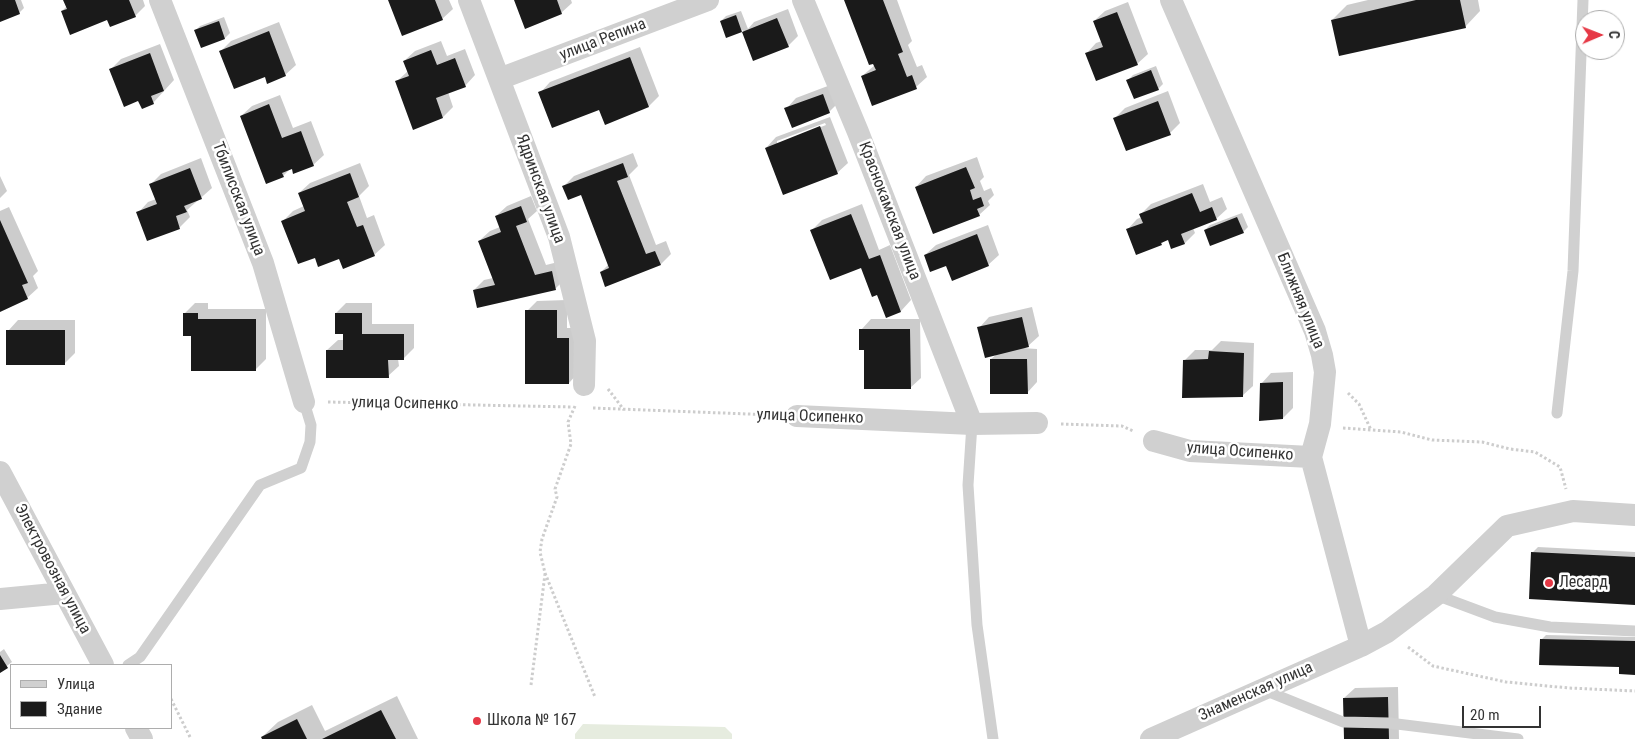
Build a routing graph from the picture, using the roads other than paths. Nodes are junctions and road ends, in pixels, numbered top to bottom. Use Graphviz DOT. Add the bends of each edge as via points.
graph roads {
  1 [pos="160,0"];
  2 [pos="469,0"];
  3 [pos="708,0"];
  4 [pos="803,0"];
  5 [pos="1170,0"];
  6 [pos="1583,0"];
  7 [pos="499,79"];
  8 [pos="584,385"];
  9 [pos="304,402"];
  10 [pos="1557,414"];
  11 [pos="797,416"];
  12 [pos="1037,423"];
  13 [pos="972,424"];
  14 [pos="1154,441"];
  15 [pos="1311,457"];
  16 [pos="0,472"];
  17 [pos="1635,515"];
  18 [pos="64,593"];
  19 [pos="1436,595"];
  20 [pos="0,599"];
  21 [pos="1635,630"];
  22 [pos="1361,646"];
  23 [pos="102,664"];
  24 [pos="130,664"];
  25 [pos="1262,690"];
  26 [pos="993,739"];
  27 [pos="1151,739"];
  28 [pos="1518,739"];
  1 -- 9 [label="street, Тбилисская улица" via="263,263"];
  2 -- 7 [label="street, Ядринская улица"];
  3 -- 7 [label="street, улица Репина"];
  4 -- 13 [label="street, Краснокамская улица"];
  5 -- 15 [label="street, Ближняя улица" via="1315,332 1326,372 1320,424"];
  6 -- 10 [label="lane" via="1573,271"];
  7 -- 8 [label="street, Ядринская улица" via="559,237 586,342"];
  9 -- 24 [label="lane" via="311,425 310,442 301,468 260,485 140,657"];
  11 -- 13 [label="street, улица Осипенко"];
  12 -- 13 [label="street, улица Осипенко"];
  13 -- 26 [label="lane" via="968,485 977,625"];
  14 -- 15 [label="street, улица Осипенко" via="1190,451"];
  15 -- 22 [label="street"];
  16 -- 18 [label="street, Электровозная улица"];
  17 -- 19 [label="street, Знаменская улица" via="1573,511 1507,526"];
  18 -- 20 [label="street"];
  18 -- 23 [label="street, Электровозная улица"];
  19 -- 21 [label="lane" via="1495,617 1550,627"];
  19 -- 22 [label="street, Знаменская улица" via="1387,632"];
  22 -- 25 [label="street, Знаменская улица"];
  25 -- 27 [label="street, Знаменская улица"];
  25 -- 28 [label="lane" via="1344,722 1389,723"];
}
